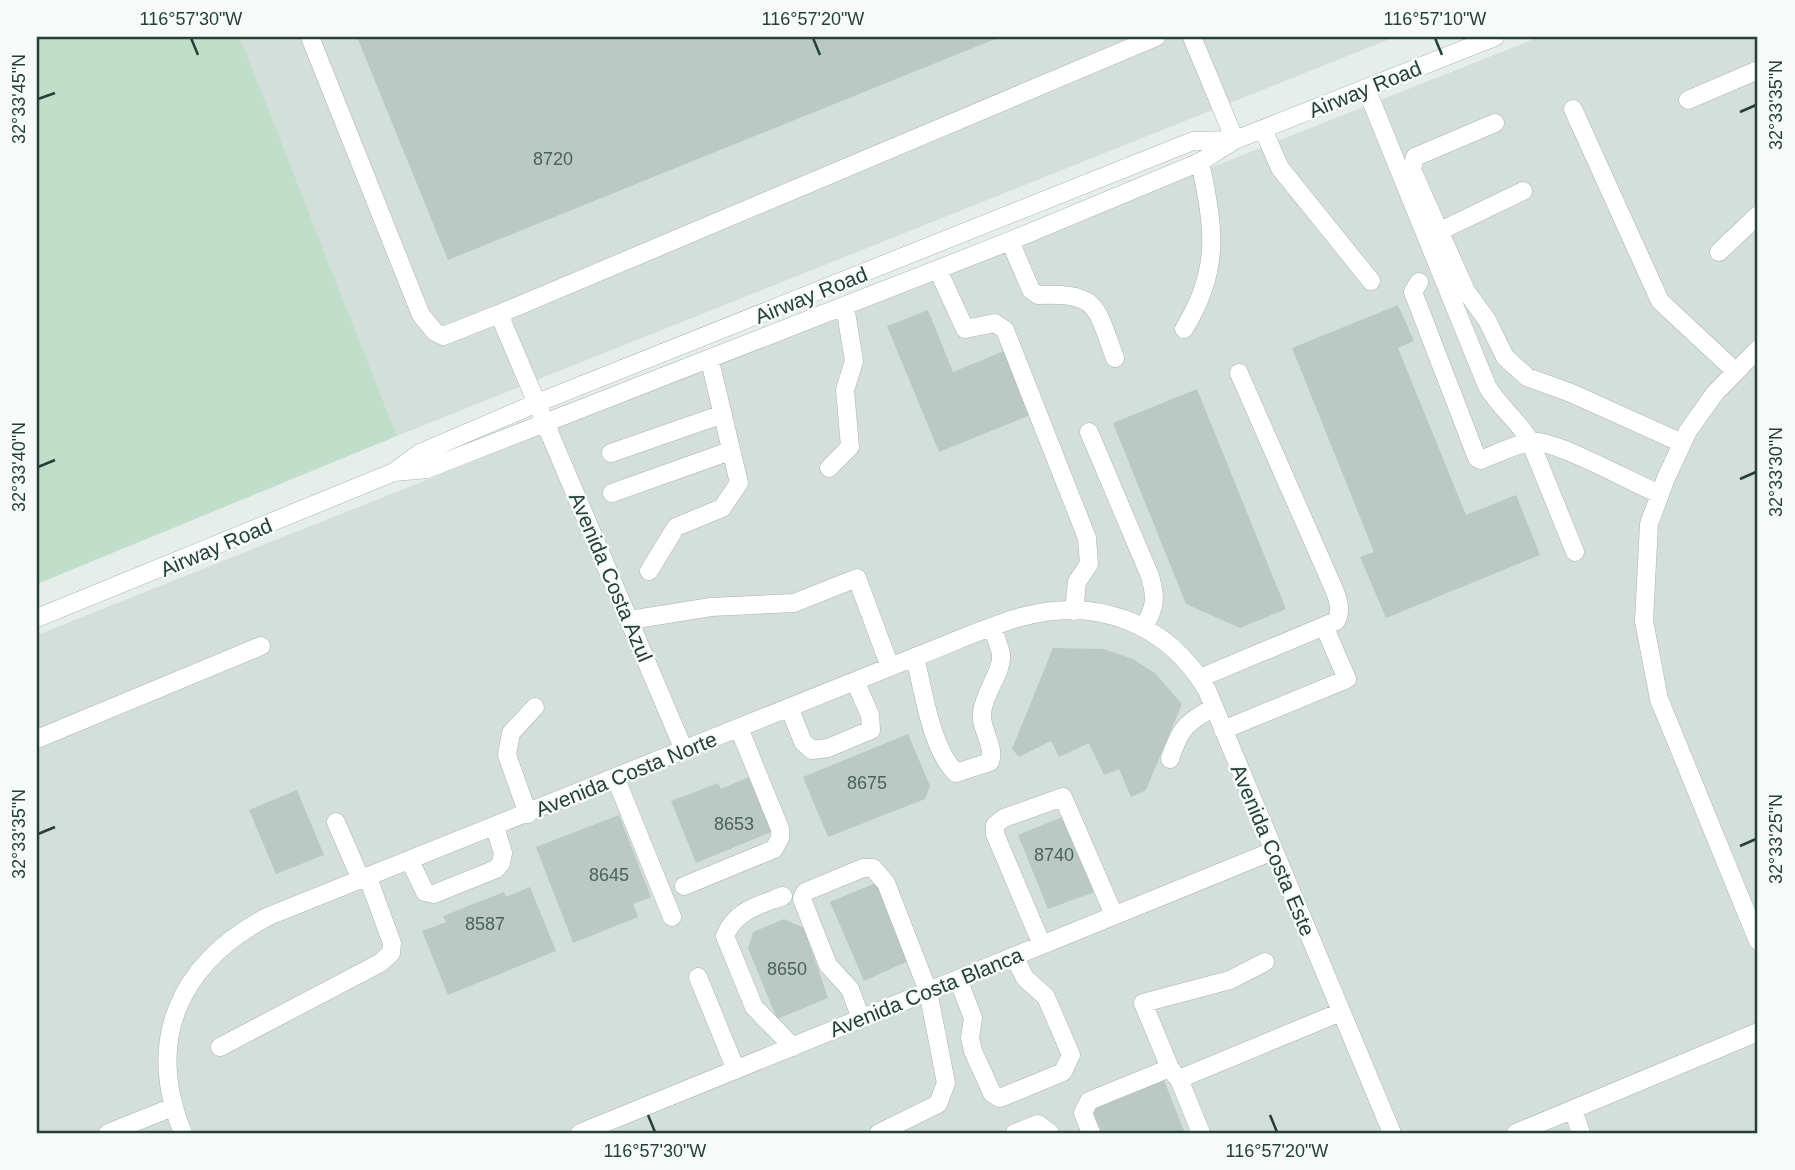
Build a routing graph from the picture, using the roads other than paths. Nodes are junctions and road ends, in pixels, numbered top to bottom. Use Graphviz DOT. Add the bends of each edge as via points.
graph roads {
  1 [pos="310,37"];
  2 [pos="1156,37"];
  3 [pos="1192,37"];
  4 [pos="1495,37"];
  5 [pos="1758,70"];
  6 [pos="1366,88"];
  7 [pos="1688,100"];
  8 [pos="1573,109"];
  9 [pos="1495,123"];
  10 [pos="1263,129"];
  11 [pos="1235,141"];
  12 [pos="1200,162"];
  13 [pos="1523,191"];
  14 [pos="1758,215"];
  15 [pos="1440,231"];
  16 [pos="1010,241"];
  17 [pos="1719,252"];
  18 [pos="938,270"];
  19 [pos="1371,281"];
  20 [pos="1419,282"];
  21 [pos="845,306"];
  22 [pos="499,314"];
  23 [pos="1184,329"];
  24 [pos="1758,349"];
  25 [pos="1115,358"];
  26 [pos="710,361"];
  27 [pos="1735,371"];
  28 [pos="1239,373"];
  29 [pos="537,403"];
  30 [pos="723,414"];
  31 [pos="546,424"];
  32 [pos="1089,432"];
  33 [pos="1530,441"];
  34 [pos="1682,443"];
  35 [pos="730,451"];
  36 [pos="611,453"];
  37 [pos="829,468"];
  38 [pos="394,472"];
  39 [pos="612,493"];
  40 [pos="1660,494"];
  41 [pos="1575,552"];
  42 [pos="649,571"];
  43 [pos="1074,611"];
  44 [pos="1102,613"];
  45 [pos="37,618"];
  46 [pos="630,620"];
  47 [pos="1144,626"];
  48 [pos="1324,626"];
  49 [pos="993,628"];
  50 [pos="261,646"];
  51 [pos="915,657"];
  52 [pos="890,667"];
  53 [pos="1200,678"];
  54 [pos="855,681"];
  55 [pos="535,707"];
  56 [pos="789,707"];
  57 [pos="1214,708"];
  58 [pos="739,728"];
  59 [pos="1223,730"];
  60 [pos="37,739"];
  61 [pos="684,750"];
  62 [pos="1170,759"];
  63 [pos="615,779"];
  64 [pos="528,814"];
  65 [pos="336,822"];
  66 [pos="495,827"];
  67 [pos="1273,851"];
  68 [pos="410,861"];
  69 [pos="365,879"];
  70 [pos="684,886"];
  71 [pos="783,896"];
  72 [pos="1114,915"];
  73 [pos="672,916"];
  74 [pos="1758,941"];
  75 [pos="1042,945"];
  76 [pos="1014,956"];
  77 [pos="1265,962"];
  78 [pos="698,977"];
  79 [pos="958,979"];
  80 [pos="928,991"];
  81 [pos="1341,1012"];
  82 [pos="861,1019"];
  83 [pos="1758,1032"];
  84 [pos="220,1047"];
  85 [pos="793,1047"];
  86 [pos="736,1070"];
  87 [pos="1175,1074"];
  88 [pos="173,1107"];
  89 [pos="1573,1110"];
  90 [pos="108,1133"];
  91 [pos="183,1133"];
  92 [pos="580,1133"];
  93 [pos="879,1133"];
  94 [pos="1016,1133"];
  95 [pos="1051,1133"];
  96 [pos="1091,1133"];
  97 [pos="1201,1133"];
  98 [pos="1392,1133"];
  99 [pos="1516,1133"];
  100 [pos="1581,1133"];
  1 -- 22 [label="street" via="421,315 443,336"];
  2 -- 22 [label="street"];
  3 -- 11 [label="street"];
  4 -- 6 [label="street, Airway Road"];
  5 -- 7 [label="street"];
  6 -- 10 [label="street, Airway Road"];
  6 -- 33 [label="street" via="1487,386"];
  8 -- 27 [label="street" via="1660,301"];
  9 -- 15 [label="street" via="1415,157 1412,170"];
  10 -- 11 [label="street, Airway Road"];
  10 -- 19 [label="street" via="1280,168"];
  11 -- 12 [label="street, Airway Road"];
  11 -- 29 [label="street, Airway Road" via="1192,141"];
  12 -- 16 [label="street, Airway Road"];
  12 -- 23 [label="street" via="1213,253 1205,290"];
  13 -- 15 [label="street"];
  14 -- 17 [label="street"];
  15 -- 34 [label="street" via="1466,291 1505,357 1527,377"];
  16 -- 18 [label="street, Airway Road"];
  16 -- 25 [label="street" via="1031,290 1038,295 1072,294 1086,299 1100,317"];
  18 -- 21 [label="street, Airway Road"];
  18 -- 43 [label="street" via="965,329 995,323 1005,330 1090,552 1089,564 1077,582"];
  20 -- 33 [label="street" via="1413,292 1477,458"];
  21 -- 26 [label="street, Airway Road"];
  21 -- 37 [label="street" via="854,361 845,390 850,447"];
  22 -- 29 [label="street, Avenida Costa Azul"];
  24 -- 27 [label="street"];
  26 -- 30 [label="street"];
  26 -- 31 [label="street, Airway Road"];
  27 -- 34 [label="street" via="1714,393"];
  28 -- 48 [label="street" via="1339,604 1336,621"];
  29 -- 31 [label="street, Avenida Costa Azul"];
  29 -- 38 [label="street, Airway Road" via="420,453"];
  30 -- 35 [label="street"];
  30 -- 36 [label="street"];
  31 -- 38 [label="street, Airway Road" via="427,469"];
  31 -- 46 [label="street, Avenida Costa Azul"];
  32 -- 47 [label="street" via="1150,576 1154,610"];
  33 -- 40 [label="street" via="1580,456"];
  33 -- 41 [label="street"];
  34 -- 40 [label="street"];
  35 -- 39 [label="street"];
  35 -- 42 [label="street" via="739,483 722,508 676,527"];
  38 -- 45 [label="street, Airway Road"];
  40 -- 74 [label="street" via="1649,524 1644,609 1658,699"];
  43 -- 44 [label="street, Avenida Costa Norte"];
  43 -- 49 [label="street, Avenida Costa Norte" via="1021,617"];
  44 -- 47 [label="street, Avenida Costa Este"];
  46 -- 52 [label="street" via="710,607 794,603 857,578"];
  46 -- 61 [label="street, Avenida Costa Azul"];
  47 -- 53 [label="street, Avenida Costa Este" via="1172,645"];
  48 -- 53 [label="street"];
  48 -- 59 [label="street" via="1347,679"];
  49 -- 51 [label="street, Avenida Costa Norte"];
  49 -- 51 [label="street" via="1002,656 984,694 981,717 993,755 990,762 956,773 947,765"];
  50 -- 60 [label="street"];
  51 -- 52 [label="street, Avenida Costa Norte"];
  52 -- 54 [label="street, Avenida Costa Norte"];
  53 -- 57 [label="street, Avenida Costa Este"];
  54 -- 56 [label="street, Avenida Costa Norte"];
  54 -- 56 [label="street" via="870,715 871,730 828,748 812,750 803,742"];
  55 -- 64 [label="street" via="511,733 507,755"];
  56 -- 58 [label="street, Avenida Costa Norte"];
  57 -- 59 [label="street, Avenida Costa Este"];
  57 -- 62 [label="street" via="1186,723"];
  58 -- 61 [label="street, Avenida Costa Norte"];
  58 -- 70 [label="street" via="780,838 774,849"];
  59 -- 67 [label="street, Avenida Costa Este"];
  61 -- 63 [label="street, Avenida Costa Norte"];
  63 -- 64 [label="street, Avenida Costa Norte"];
  63 -- 73 [label="street"];
  64 -- 66 [label="street, Avenida Costa Norte"];
  65 -- 69 [label="street"];
  66 -- 68 [label="street, Avenida Costa Norte"];
  66 -- 68 [label="street" via="503,853 501,863 435,894 425,892"];
  67 -- 72 [label="street, Avenida Costa Blanca"];
  67 -- 81 [label="street, Avenida Costa Este"];
  68 -- 69 [label="street, Avenida Costa Norte"];
  69 -- 84 [label="street" via="392,943 391,953"];
  69 -- 88 [label="street, Avenida Costa Norte" via="243,930 191,979 169,1035 167,1078"];
  71 -- 85 [label="street" via="741,913 725,936 754,1007"];
  72 -- 75 [label="street, Avenida Costa Blanca"];
  72 -- 75 [label="street" via="1063,797 1003,818 995,825 995,834"];
  75 -- 76 [label="street, Avenida Costa Blanca"];
  76 -- 79 [label="street, Avenida Costa Blanca"];
  76 -- 79 [label="street" via="1025,978 1046,998 1071,1055 1063,1072 1000,1098 992,1093 973,1051 973,1018"];
  77 -- 87 [label="street" via="1230,980 1143,1003"];
  78 -- 86 [label="street"];
  79 -- 80 [label="street, Avenida Costa Blanca"];
  80 -- 82 [label="street, Avenida Costa Blanca"];
  80 -- 82 [label="street" via="886,883 873,868 810,889 802,899 828,965 850,989"];
  80 -- 93 [label="street" via="946,1083 937,1104"];
  81 -- 87 [label="street"];
  81 -- 98 [label="street, Avenida Costa Este"];
  82 -- 85 [label="street, Avenida Costa Blanca"];
  83 -- 89 [label="street"];
  85 -- 86 [label="street, Avenida Costa Blanca"];
  86 -- 92 [label="street, Avenida Costa Blanca"];
  87 -- 96 [label="street" via="1089,1101 1083,1113"];
  87 -- 97 [label="street"];
  88 -- 90 [label="street"];
  88 -- 91 [label="street, Avenida Costa Norte"];
  89 -- 99 [label="street"];
  89 -- 100 [label="street"];
  94 -- 95 [label="street" via="1038,1124"];
}
